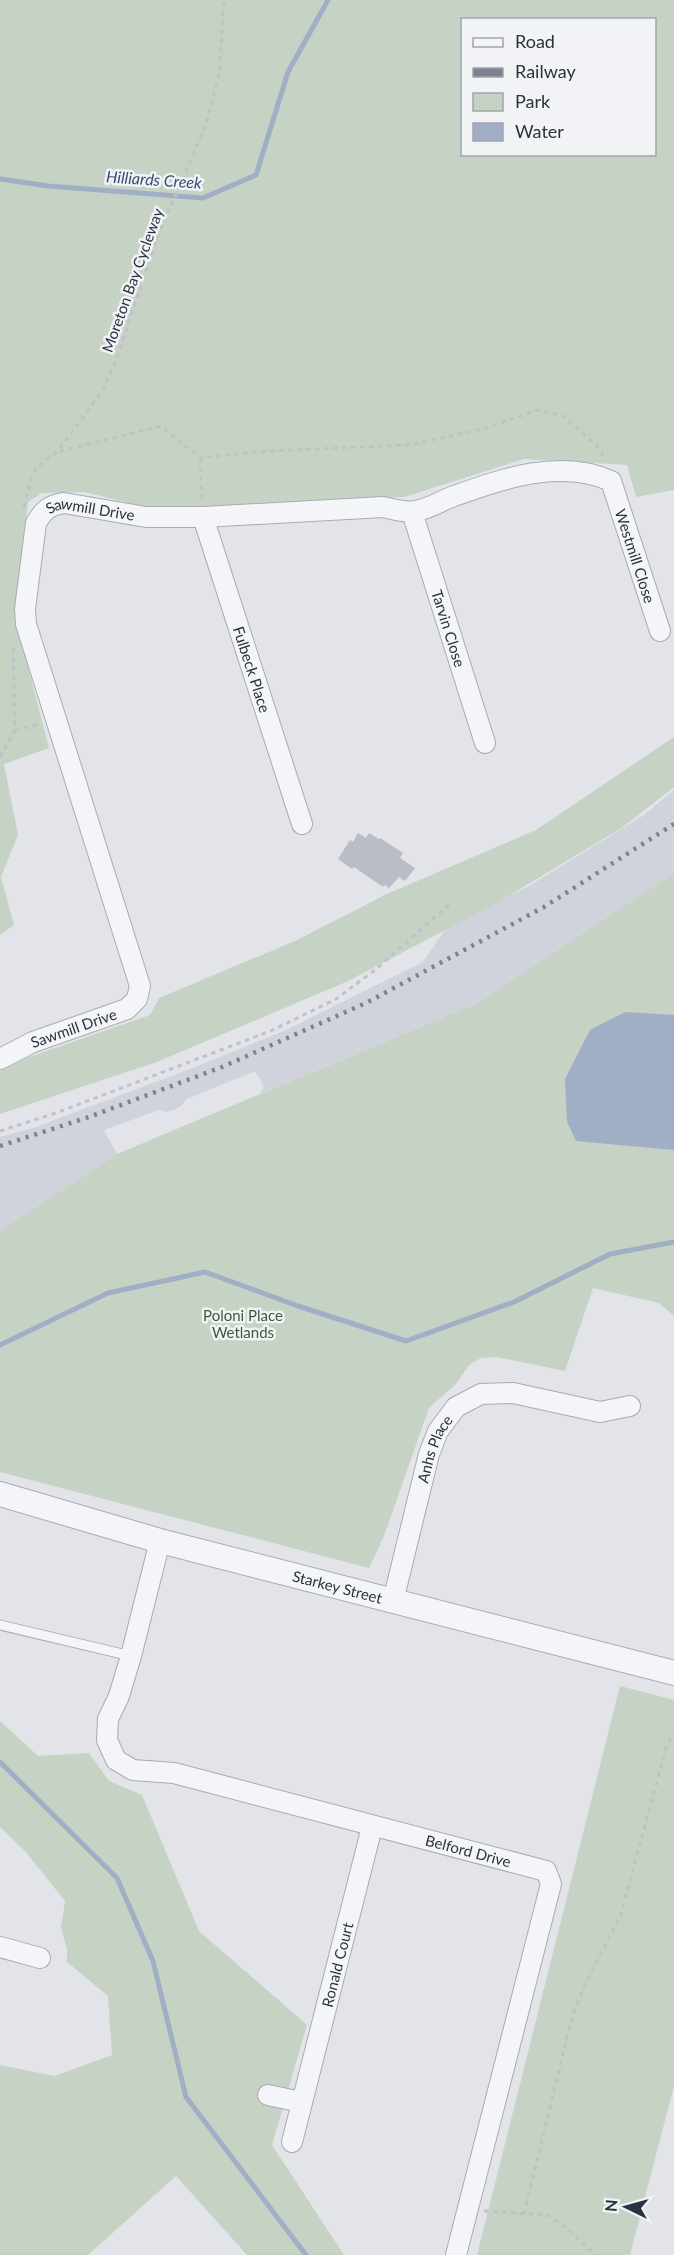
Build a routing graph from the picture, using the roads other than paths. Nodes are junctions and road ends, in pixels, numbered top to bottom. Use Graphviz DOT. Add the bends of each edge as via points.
graph roads {
  1 [pos="611,481"];
  2 [pos="412,512"];
  3 [pos="203,516"];
  4 [pos="660,631"];
  5 [pos="485,743"];
  6 [pos="302,824"];
  7 [pos="0,1059"];
  8 [pos="630,1406"];
  9 [pos="0,1494"];
  10 [pos="160,1541"];
  11 [pos="393,1601"];
  12 [pos="0,1625"];
  13 [pos="131,1656"];
  14 [pos="674,1673"];
  15 [pos="372,1827"];
  16 [pos="0,1947"];
  17 [pos="40,1958"];
  18 [pos="268,2095"];
  19 [pos="301,2102"];
  20 [pos="292,2142"];
  21 [pos="456,2255"];
  1 -- 2 [label="street, Sawmill Drive" via="587,473 526,473"];
  1 -- 4 [label="street, Westmill Close"];
  2 -- 3 [label="street, Sawmill Drive" via="383,507"];
  2 -- 5 [label="street, Tarvin Close"];
  3 -- 6 [label="street, Fulbeck Place"];
  3 -- 7 [label="street, Sawmill Drive" via="147,517 64,502 52,504 36,523 26,624 140,986 137,999 127,1009 33,1042"];
  8 -- 11 [label="street, Anhs Place" via="600,1412 513,1393 481,1394 456,1407 438,1431 429,1454"];
  9 -- 10 [label="street, Starkey Street"];
  10 -- 11 [label="street, Starkey Street"];
  10 -- 13 [label="street, Belford Drive"];
  11 -- 14 [label="street, Starkey Street"];
  12 -- 13 [label="lane"];
  13 -- 15 [label="street, Belford Drive" via="108,1719 107,1740 116,1760 132,1770 174,1773"];
  15 -- 19 [label="street, Ronald Court"];
  15 -- 21 [label="street, Belford Drive" via="546,1872 551,1884"];
  16 -- 17 [label="street"];
  18 -- 19 [label="street"];
  19 -- 20 [label="street, Ronald Court"];
}
